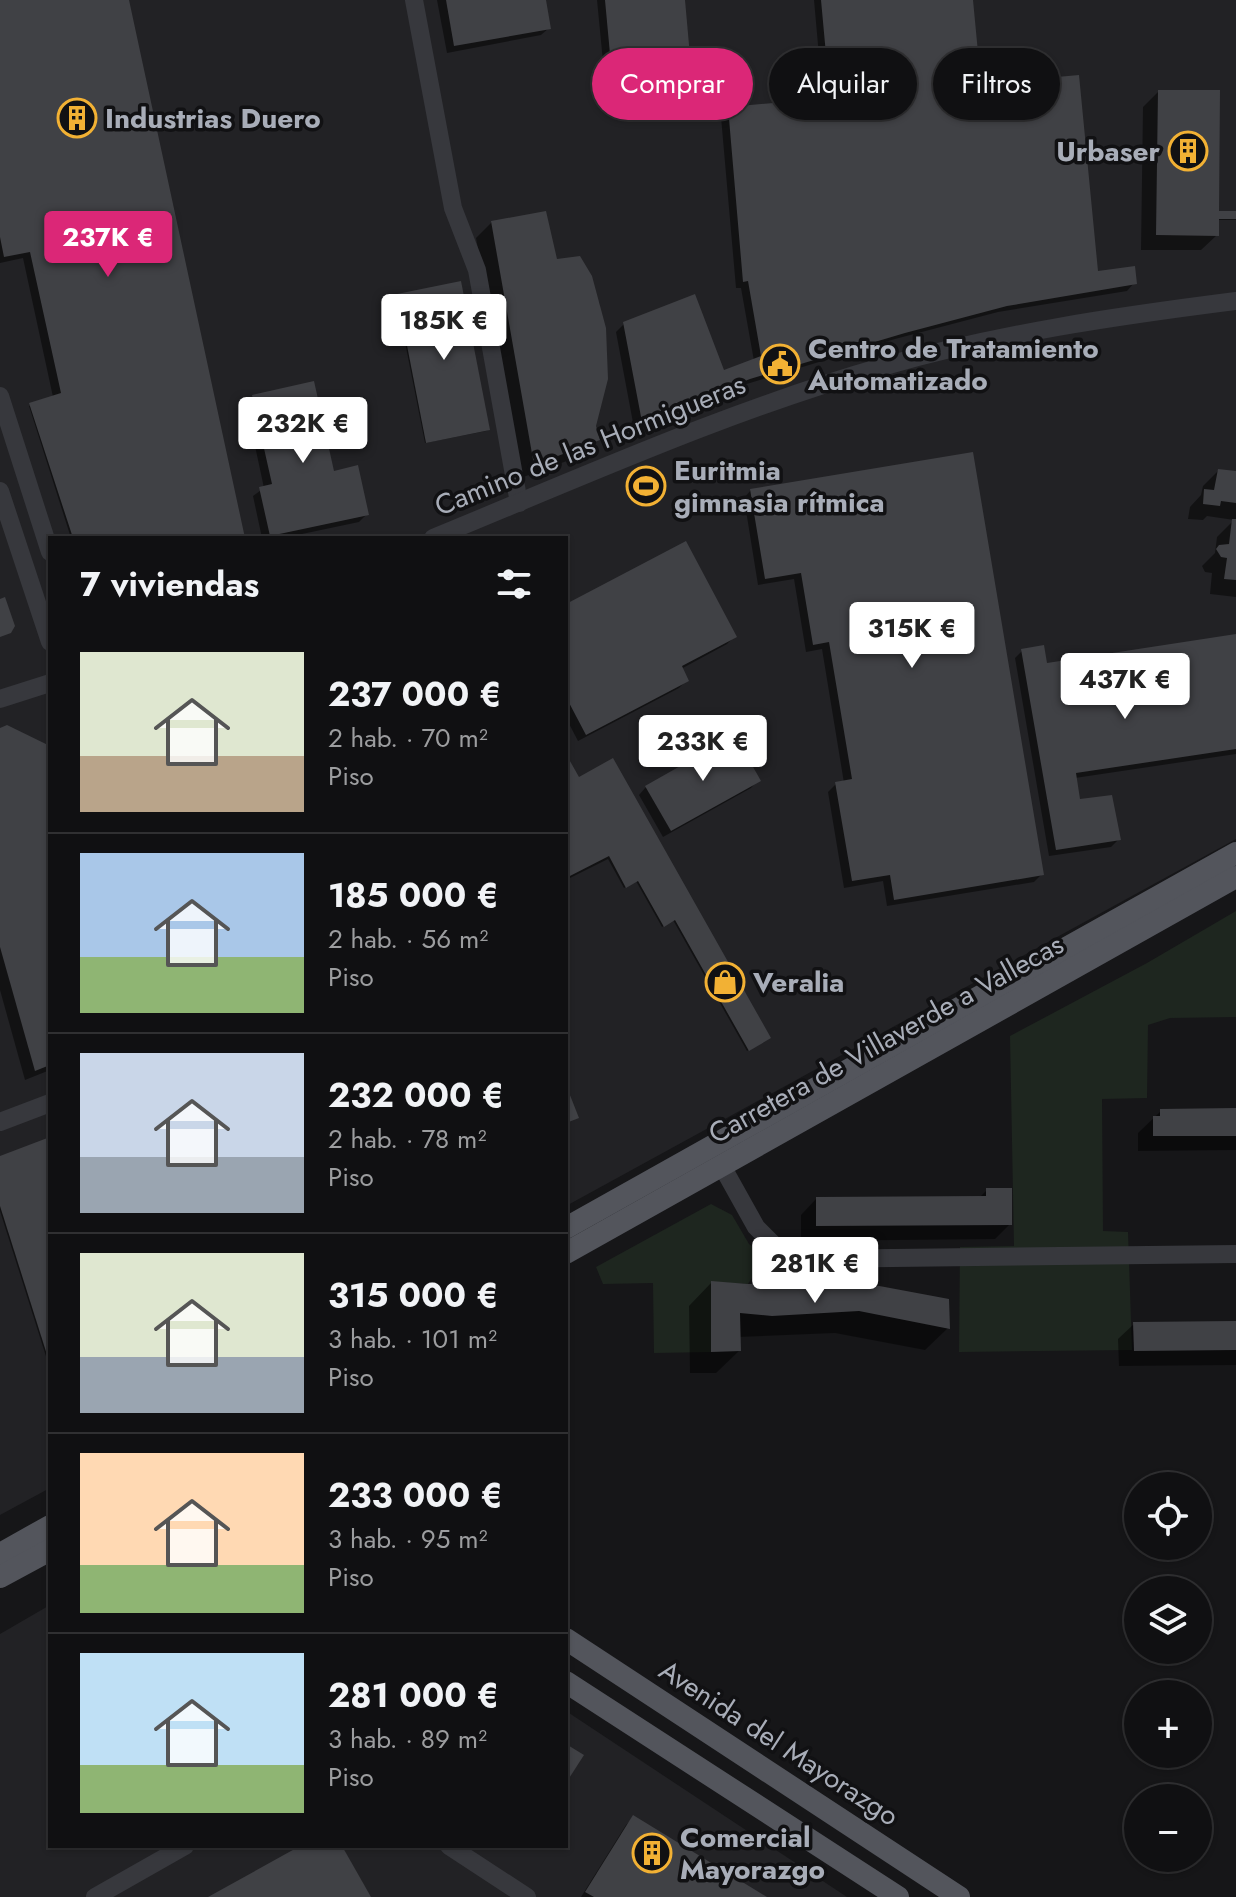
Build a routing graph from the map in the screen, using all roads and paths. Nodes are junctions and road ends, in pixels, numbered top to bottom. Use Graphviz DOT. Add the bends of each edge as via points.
graph roads {
  1 [pos="414,0"];
  2 [pos="1236,301"];
  3 [pos="0,378"];
  4 [pos="2,402"];
  5 [pos="0,491"];
  6 [pos="519,503"];
  7 [pos="438,536"];
  8 [pos="48,546"];
  9 [pos="48,636"];
  10 [pos="48,684"];
  11 [pos="0,699"];
  12 [pos="1236,853"];
  13 [pos="1236,877"];
  14 [pos="48,1104"];
  15 [pos="0,1122"];
  16 [pos="722,1166"];
  17 [pos="568,1227"];
  18 [pos="568,1252"];
  19 [pos="1236,1254"];
  20 [pos="48,1527"];
  21 [pos="48,1551"];
  22 [pos="0,1554"];
  23 [pos="0,1577"];
  24 [pos="568,1640"];
  25 [pos="568,1683"];
  26 [pos="181,1848"];
  27 [pos="452,1848"];
  28 [pos="95,1897"];
  29 [pos="527,1897"];
  30 [pos="898,1897"];
  31 [pos="959,1897"];
  1 -- 6 [label="street" via="453,208 477,270"];
  2 -- 6 [label="street, Camino de las Hormigueras" via="1095,320 887,365 760,407"];
  3 -- 4 [label="street"];
  4 -- 8 [label="street"];
  5 -- 9 [label="street"];
  6 -- 7 [label="street, Camino de las Hormigueras"];
  10 -- 11 [label="street"];
  12 -- 17 [label="main road, Carretera de Villaverde a Vallecas"];
  13 -- 16 [label="main road, Carretera de Villaverde a Vallecas"];
  14 -- 15 [label="street"];
  16 -- 18 [label="main road, Carretera de Villaverde a Vallecas"];
  16 -- 19 [label="street" via="756,1227 777,1248 810,1259"];
  20 -- 22 [label="main road"];
  21 -- 23 [label="main road"];
  24 -- 31 [label="main road, Avenida del Mayorazgo"];
  25 -- 30 [label="main road"];
  26 -- 28 [label="street"];
  27 -- 29 [label="street"];
}
